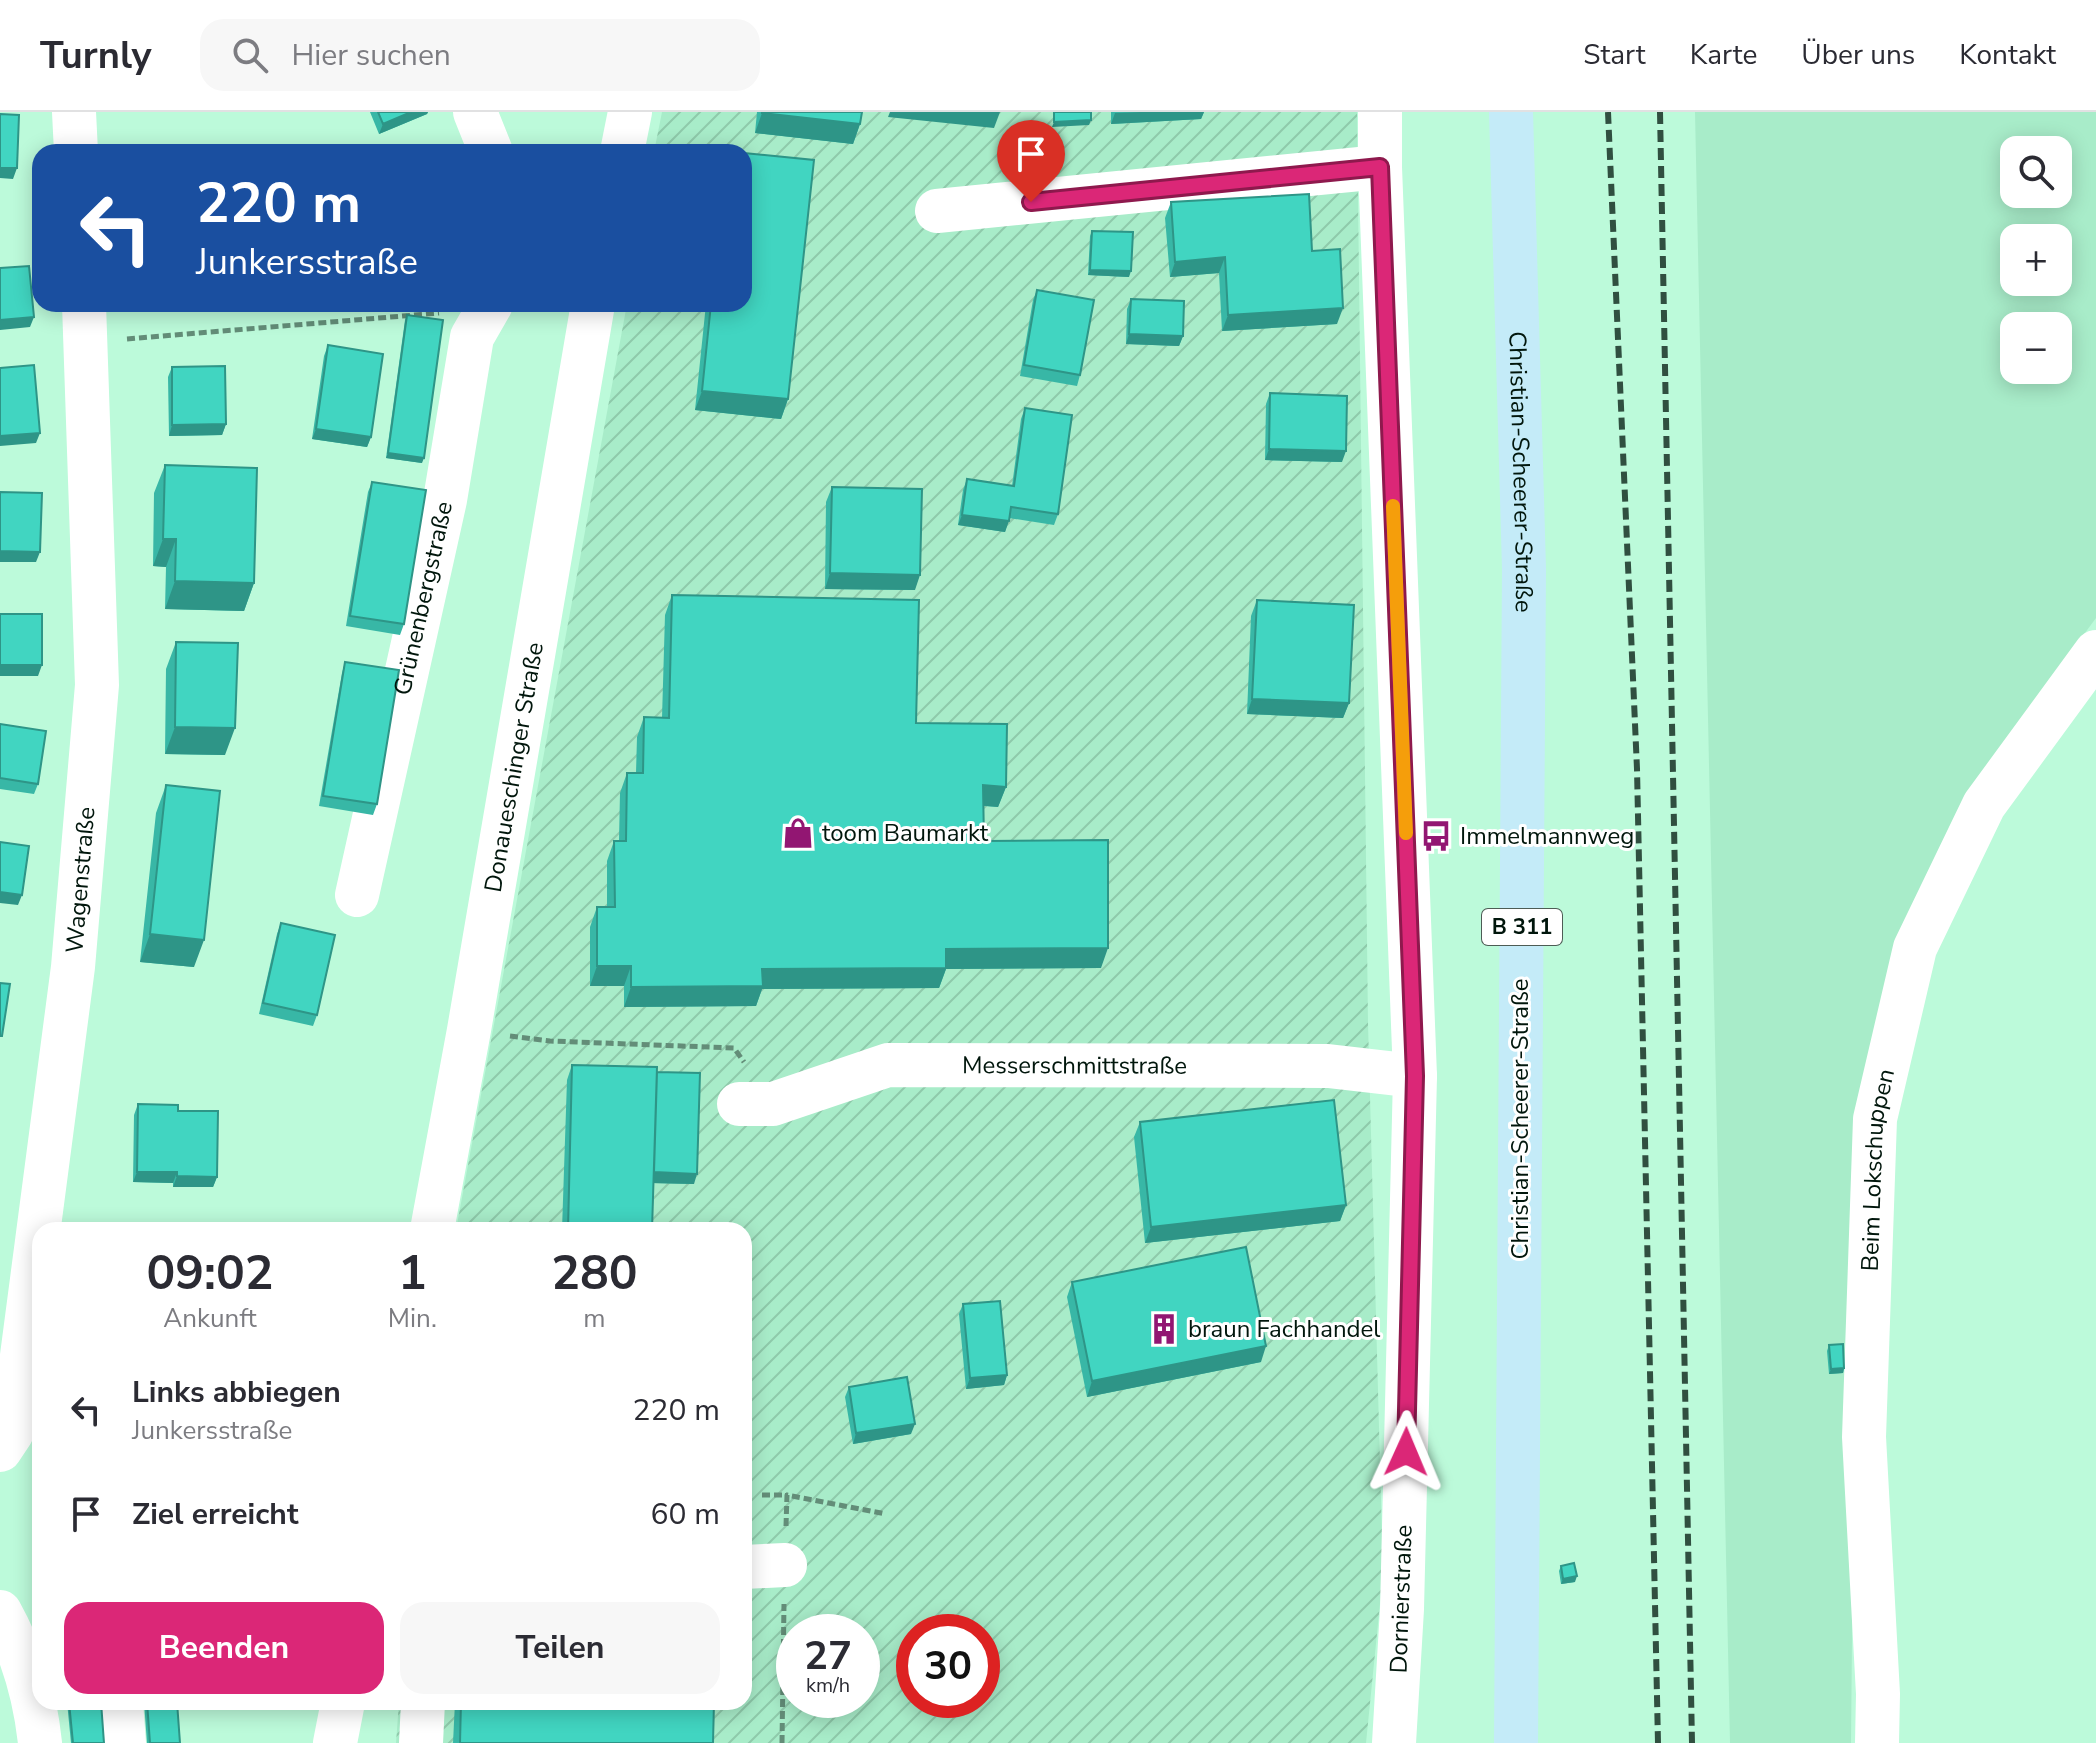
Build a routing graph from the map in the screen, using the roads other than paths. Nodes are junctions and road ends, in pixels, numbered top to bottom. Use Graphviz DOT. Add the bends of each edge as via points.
graph roads {
  1 [pos="74,112"];
  2 [pos="475,112"];
  3 [pos="630,112"];
  4 [pos="1380,112"];
  5 [pos="1511,112"];
  6 [pos="76,144"];
  7 [pos="488,144"];
  8 [pos="624,144"];
  9 [pos="1380,167"];
  10 [pos="937,211"];
  11 [pos="487,312"];
  12 [pos="590,312"];
  13 [pos="85,323"];
  14 [pos="2096,652"];
  15 [pos="357,895"];
  16 [pos="1415,1076"];
  17 [pos="756,1104"];
  18 [pos="40,1222"];
  19 [pos="433,1222"];
  20 [pos="32,1280"];
  21 [pos="0,1450"];
  22 [pos="0,1612"];
  23 [pos="32,1693"];
  24 [pos="36,1710"];
  25 [pos="122,1710"];
  26 [pos="341,1710"];
  27 [pos="423,1710"];
  28 [pos="40,1743"];
  29 [pos="124,1743"];
  30 [pos="335,1743"];
  31 [pos="421,1743"];
  32 [pos="1394,1743"];
  33 [pos="1516,1743"];
  34 [pos="1877,1743"];
  1 -- 6 [label="street"];
  2 -- 7 [label="street"];
  3 -- 8 [label="street"];
  4 -- 9 [label="street, Dornierstraße"];
  5 -- 33 [label="main road, Christian-Scheerer-Straße / B 311" via="1524,569"];
  9 -- 10 [label="street"];
  9 -- 16 [label="street, Dornierstraße"];
  11 -- 15 [label="street, Grünenbergstraße" via="472,337 445,500"];
  12 -- 19 [label="street, Donaueschinger Straße"];
  13 -- 18 [label="street, Wagenstraße" via="97,685 73,967"];
  14 -- 34 [label="street, Beim Lokschuppen" via="1984,805 1915,948 1875,1119 1864,1437"];
  16 -- 17 [label="street, Messerschmittstraße" via="1328,1066 888,1065"];
  16 -- 32 [label="street, Dornierstraße"];
  20 -- 21 [label="street, Wagenstraße" via="12,1432"];
  22 -- 23 [label="street" via="18,1643"];
  24 -- 28 [label="street"];
  25 -- 29 [label="street"];
  26 -- 30 [label="street"];
  27 -- 31 [label="street"];
}
